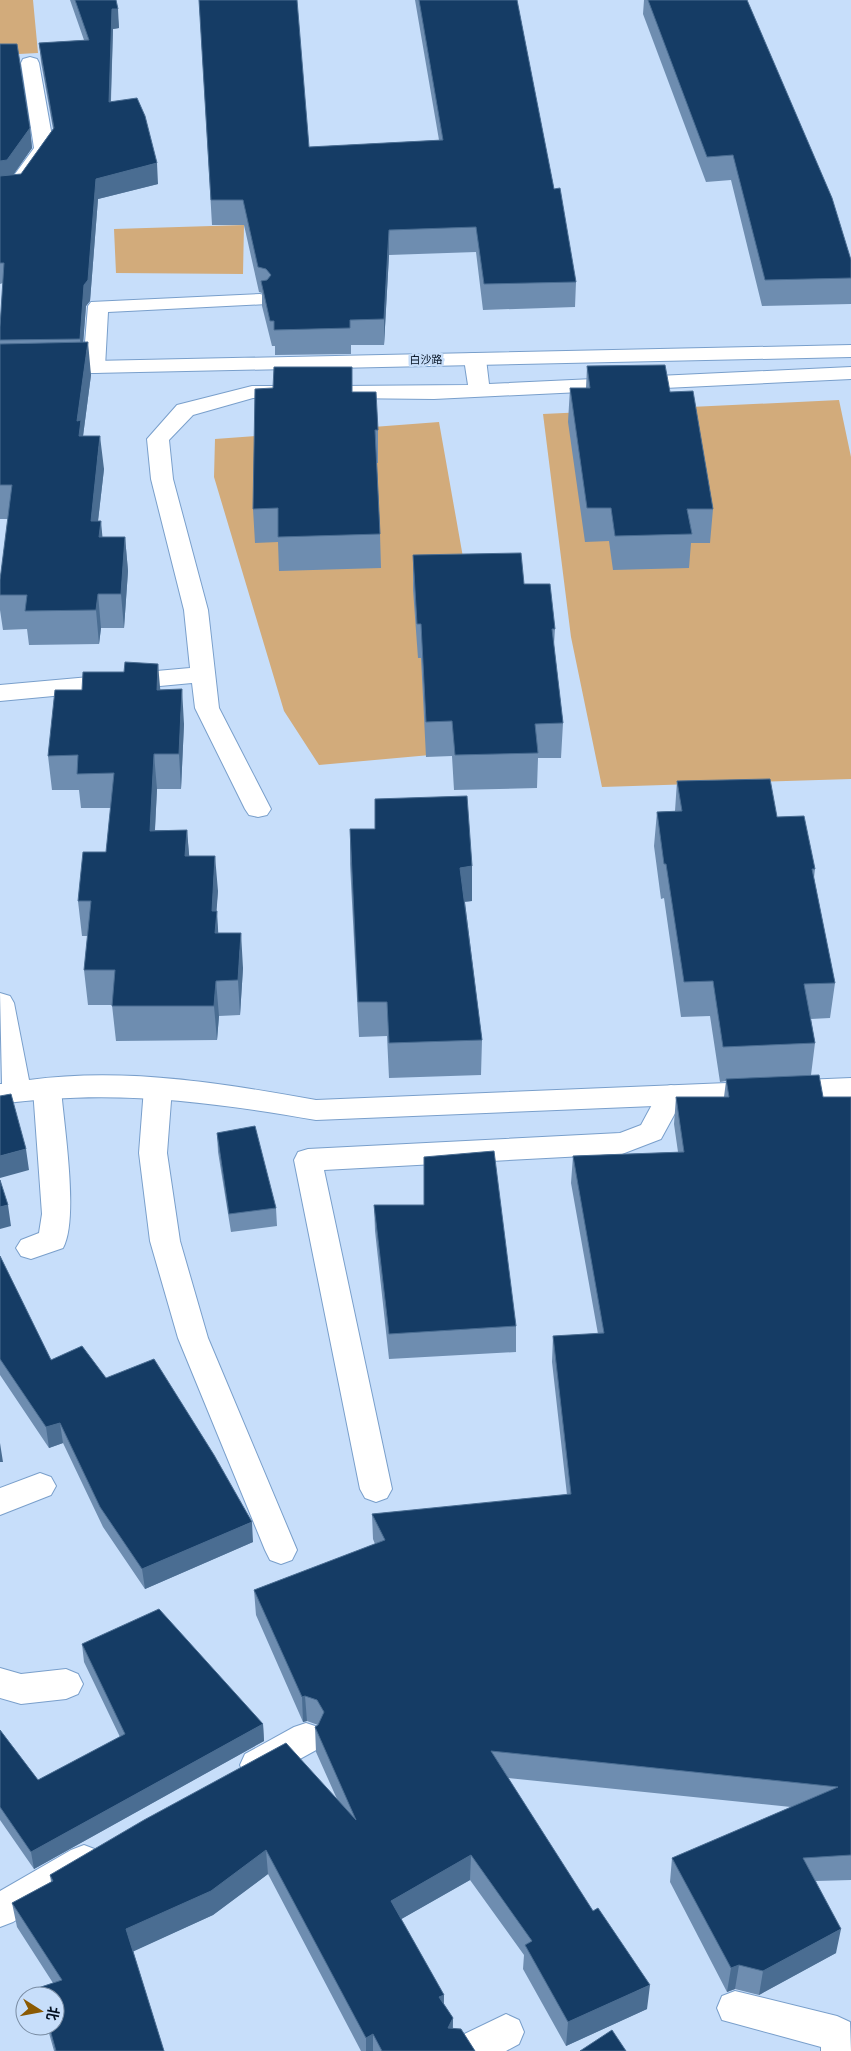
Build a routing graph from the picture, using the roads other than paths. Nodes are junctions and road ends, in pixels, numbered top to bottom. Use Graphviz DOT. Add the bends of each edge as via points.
graph roads {
  1 [pos="30,63"];
  2 [pos="16,188"];
  3 [pos="260,300"];
  4 [pos="851,351"];
  5 [pos="475,359"];
  6 [pos="94,367"];
  7 [pos="0,369"];
  8 [pos="851,373"];
  9 [pos="479,391"];
  10 [pos="203,674"];
  11 [pos="0,693"];
  12 [pos="258,809"];
  13 [pos="0,1003"];
  14 [pos="158,1088"];
  15 [pos="851,1088"];
  16 [pos="47,1089"];
  17 [pos="9,1093"];
  18 [pos="671,1095"];
  19 [pos="31,1248"];
  20 [pos="40,1486"];
  21 [pos="376,1489"];
  22 [pos="0,1502"];
  23 [pos="281,1550"];
  24 [pos="0,1683"];
  25 [pos="66,1684"];
  26 [pos="306,1738"];
  27 [pos="229,1780"];
  28 [pos="108,1847"];
  29 [pos="0,1910"];
  30 [pos="735,2008"];
  31 [pos="506,2032"];
  32 [pos="469,2051"];
  33 [pos="840,2051"];
  1 -- 2 [label="street" via="44,148"];
  3 -- 6 [label="street" via="98,306"];
  4 -- 5 [label="street, 白沙路"];
  5 -- 6 [label="street, 白沙路"];
  5 -- 9 [label="street"];
  6 -- 7 [label="street, 白沙路"];
  8 -- 9 [label="street"];
  9 -- 10 [label="street" via="252,392 185,410 158,439 162,479 196,610"];
  10 -- 11 [label="street"];
  10 -- 12 [label="street" via="207,708"];
  13 -- 17 [label="street"];
  14 -- 16 [label="street" via="112,1085"];
  14 -- 18 [label="street" via="237,1095 316,1110"];
  14 -- 23 [label="street" via="153,1153 166,1241 193,1338"];
  15 -- 18 [label="street"];
  16 -- 17 [label="street"];
  16 -- 19 [label="street" via="57,1214 53,1240"];
  18 -- 21 [label="street" via="651,1132 622,1143 308,1160"];
  20 -- 22 [label="street"];
  24 -- 25 [label="street" via="21,1689"];
  26 -- 27 [label="street"];
  28 -- 29 [label="street"];
  30 -- 33 [label="street" via="837,2034"];
  31 -- 32 [label="street"];
}
